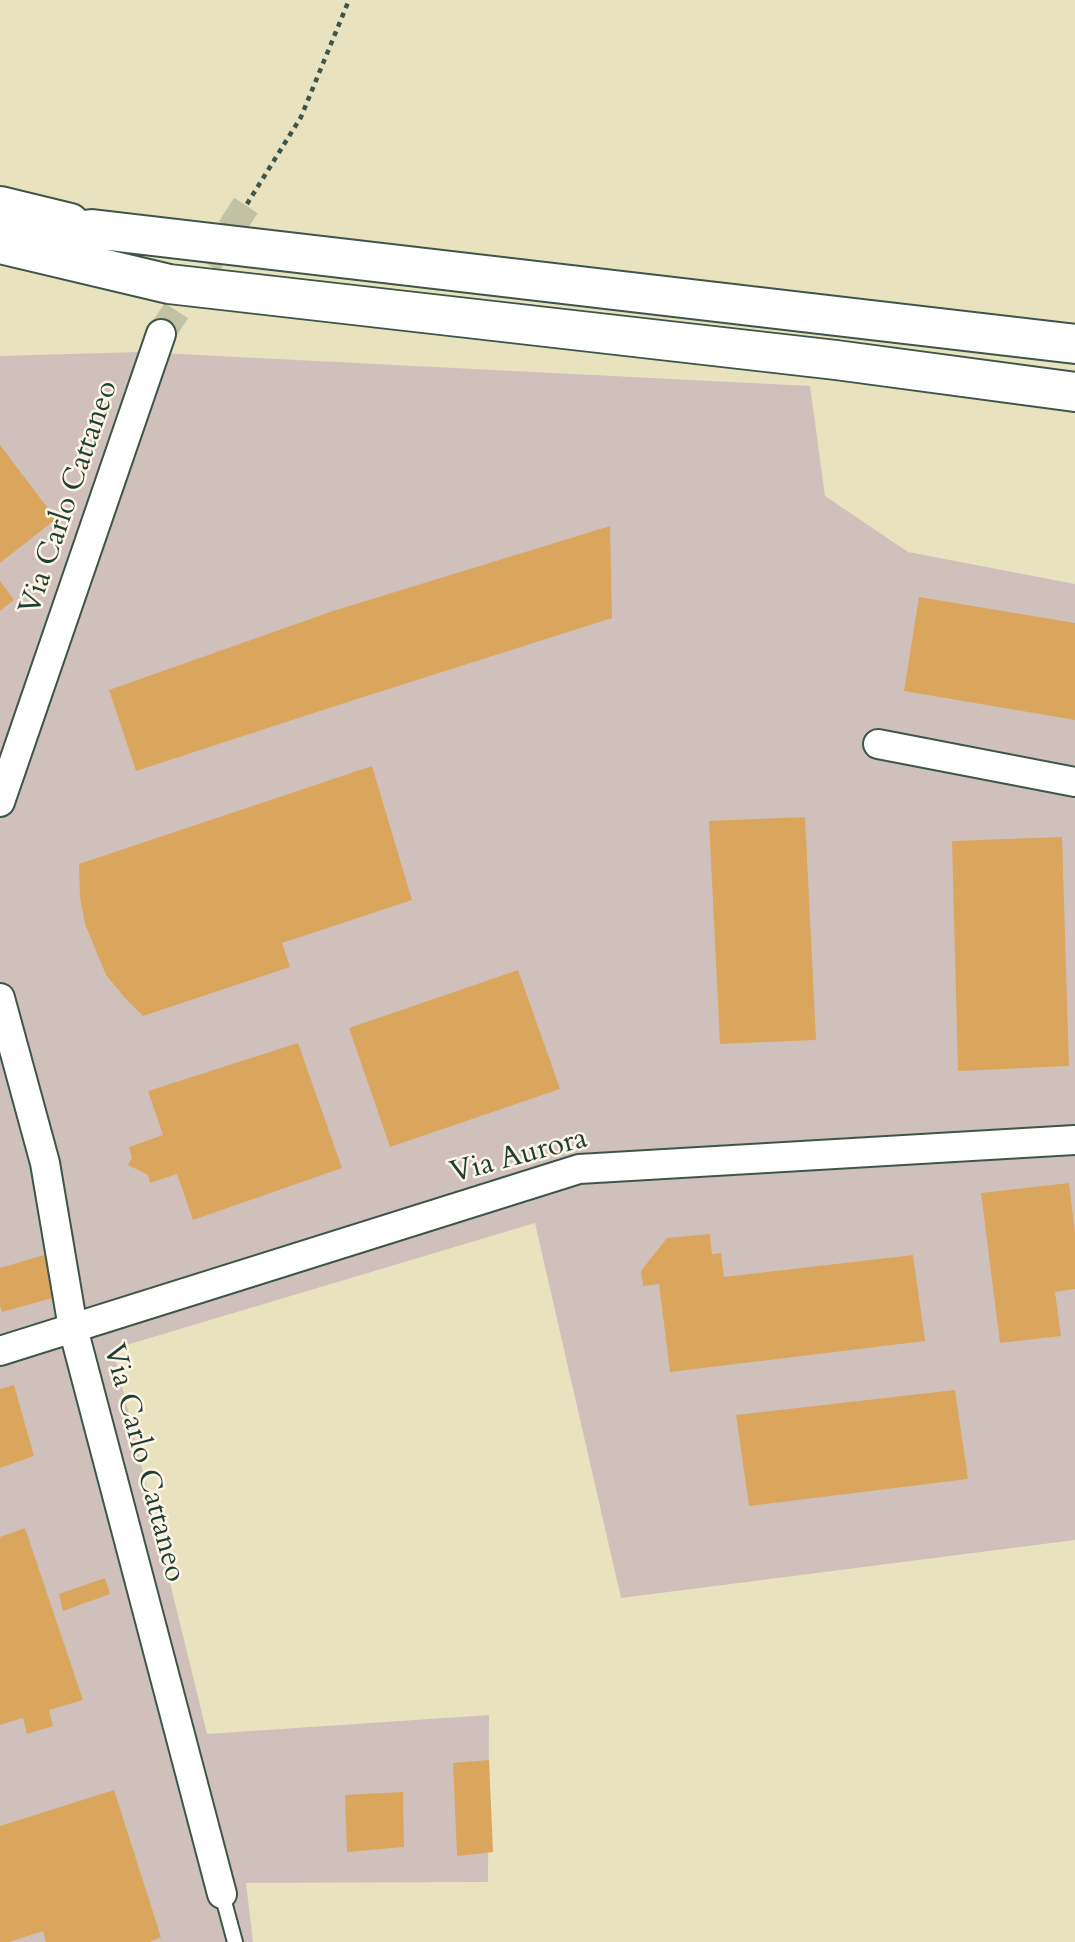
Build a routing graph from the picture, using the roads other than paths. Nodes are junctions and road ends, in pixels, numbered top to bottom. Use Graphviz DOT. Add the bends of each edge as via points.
graph roads {
  1 [pos="0,206"];
  2 [pos="92,229"];
  3 [pos="0,242"];
  4 [pos="0,273"];
  5 [pos="169,284"];
  6 [pos="161,334"];
  7 [pos="1075,344"];
  8 [pos="1075,392"];
  9 [pos="878,744"];
  10 [pos="1075,782"];
  11 [pos="0,802"];
  12 [pos="0,998"];
  13 [pos="1075,1140"];
  14 [pos="73,1328"];
  15 [pos="0,1351"];
  16 [pos="222,1894"];
  17 [pos="235,1942"];
  1 -- 2 [label="highway"];
  2 -- 3 [label="highway"];
  2 -- 7 [label="highway"];
  3 -- 5 [label="highway"];
  4 -- 5 [label="highway"];
  5 -- 8 [label="highway" via="836,359"];
  6 -- 11 [label="street, Via Carlo Cattaneo"];
  9 -- 10 [label="street"];
  12 -- 14 [label="street, Via Carlo Cattaneo" via="46,1163"];
  13 -- 14 [label="street, Via Aurora" via="579,1169"];
  14 -- 15 [label="street, Via Aurora"];
  14 -- 16 [label="street, Via Carlo Cattaneo"];
  16 -- 17 [label="lane, Via Carlo Cattaneo"];
}
